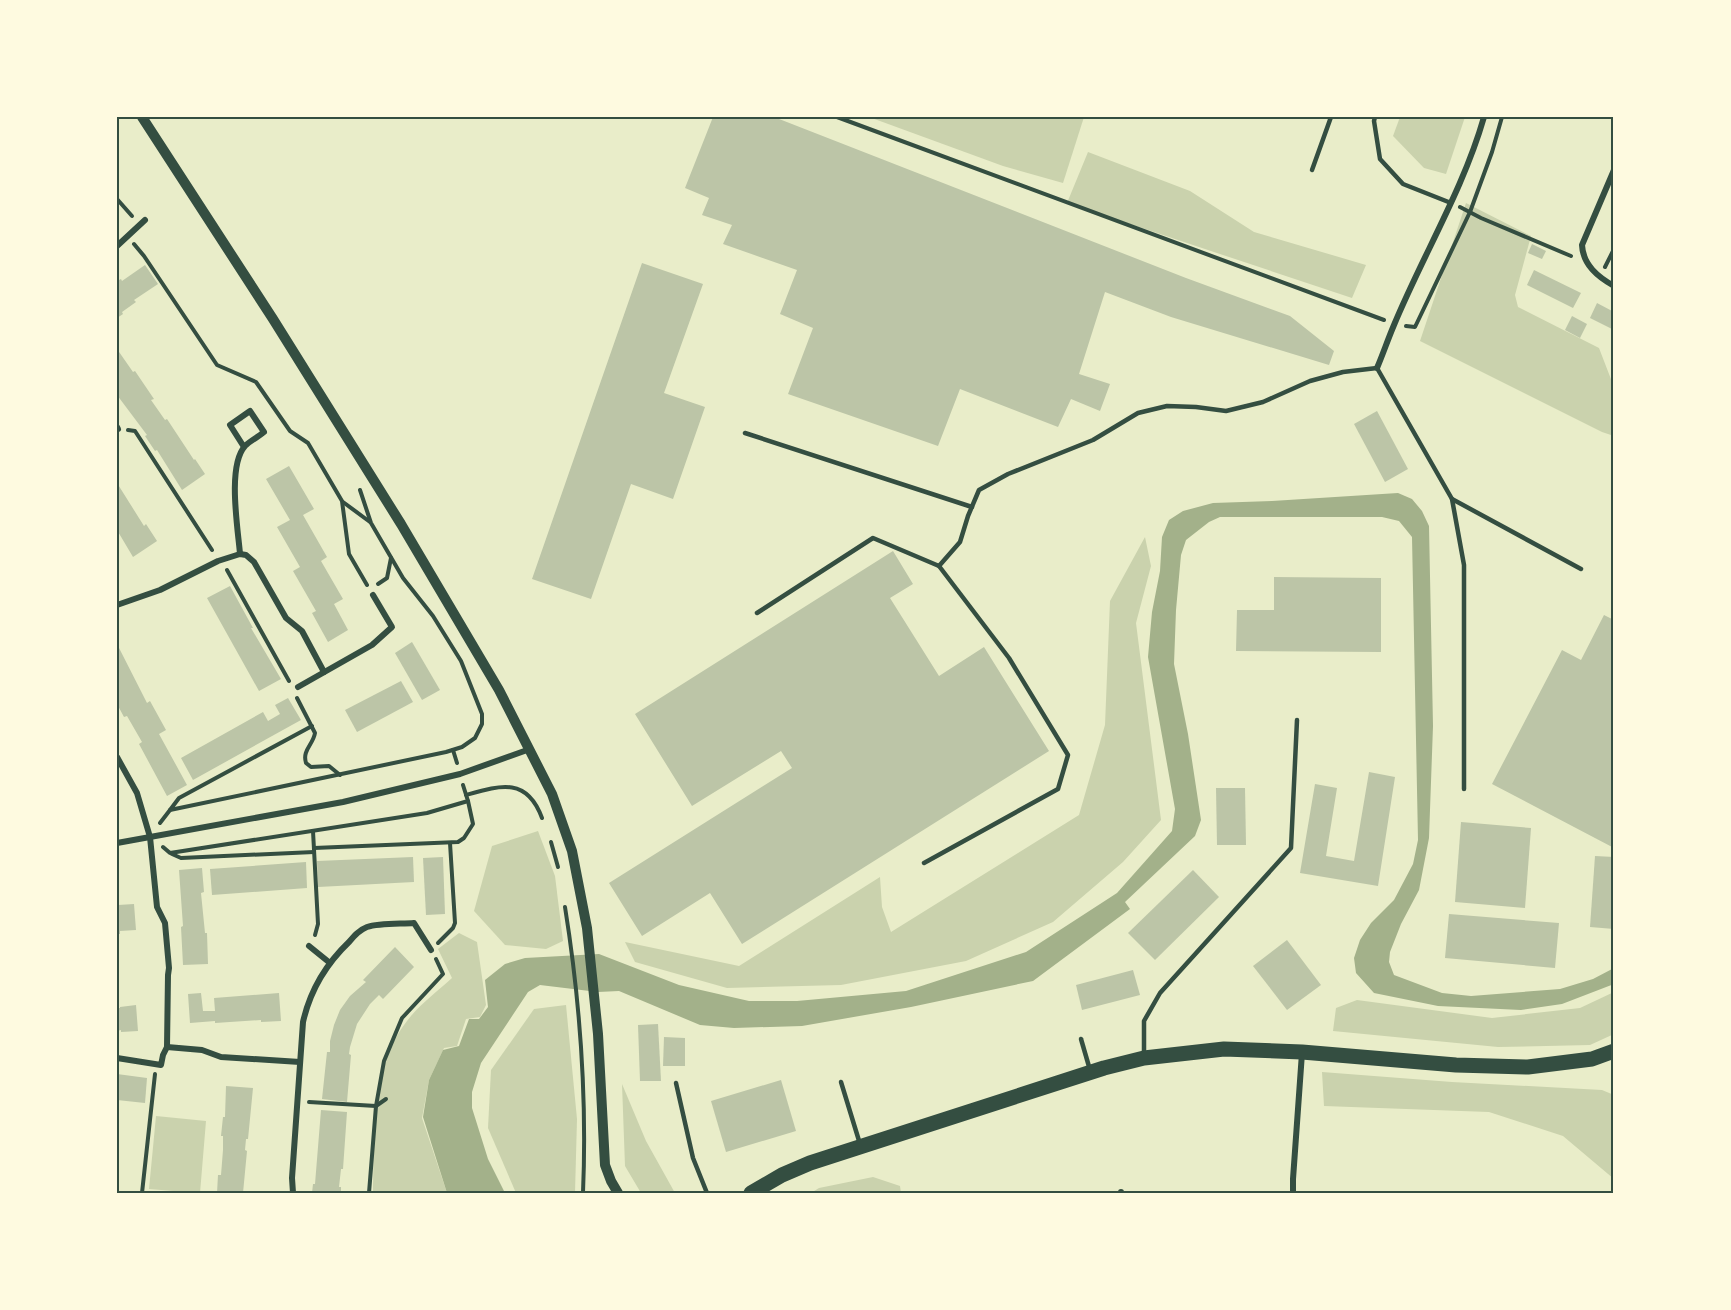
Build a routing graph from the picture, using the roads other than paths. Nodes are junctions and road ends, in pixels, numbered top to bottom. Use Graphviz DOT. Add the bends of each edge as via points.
graph roads {
  1 [pos="142,117"];
  2 [pos="1331,117"];
  3 [pos="1375,117"];
  4 [pos="1484,117"];
  5 [pos="1312,170"];
  6 [pos="1614,170"];
  7 [pos="1452,203"];
  8 [pos="142,222"];
  9 [pos="117,246"];
  10 [pos="1614,286"];
  11 [pos="1377,368"];
  12 [pos="745,433"];
  13 [pos="244,447"];
  14 [pos="1452,499"];
  15 [pos="972,507"];
  16 [pos="240,554"];
  17 [pos="939,566"];
  18 [pos="1581,569"];
  19 [pos="373,595"];
  20 [pos="117,605"];
  21 [pos="758,613"];
  22 [pos="324,672"];
  23 [pos="298,687"];
  24 [pos="1297,720"];
  25 [pos="530,749"];
  26 [pos="117,758"];
  27 [pos="1464,789"];
  28 [pos="150,837"];
  29 [pos="117,843"];
  30 [pos="924,863"];
  31 [pos="309,946"];
  32 [pos="431,950"];
  33 [pos="330,963"];
  34 [pos="1081,1039"];
  35 [pos="167,1047"];
  36 [pos="1614,1051"];
  37 [pos="1302,1052"];
  38 [pos="117,1058"];
  39 [pos="1144,1058"];
  40 [pos="300,1062"];
  41 [pos="1090,1072"];
  42 [pos="841,1082"];
  43 [pos="676,1083"];
  44 [pos="861,1147"];
  45 [pos="293,1193"];
  46 [pos="618,1193"];
  47 [pos="707,1193"];
  48 [pos="750,1193"];
  49 [pos="1293,1193"];
  1 -- 25 [label="street" via="401,524"];
  2 -- 5 [label="lane"];
  3 -- 7 [label="lane" via="1380,159 1403,184"];
  4 -- 7 [label="street"];
  6 -- 10 [label="street" via="1582,245 1593,271"];
  7 -- 11 [label="street"];
  8 -- 9 [label="street"];
  11 -- 14 [label="lane"];
  11 -- 15 [label="lane" via="1310,381 1263,402 1226,411 1167,406 1138,413 1093,440 1008,474 979,490"];
  12 -- 15 [label="lane"];
  13 -- 13 [label="street" via="264,432 250,411 230,424"];
  13 -- 16 [label="street" via="236,468 235,490"];
  14 -- 18 [label="lane"];
  14 -- 27 [label="lane" via="1464,565"];
  15 -- 17 [label="lane" via="960,542"];
  16 -- 20 [label="street"];
  16 -- 22 [label="street" via="254,562 286,618 302,631"];
  17 -- 21 [label="lane" via="873,538"];
  17 -- 30 [label="lane" via="1009,658 1068,755 1058,789"];
  19 -- 22 [label="street" via="392,627 372,645"];
  22 -- 23 [label="street"];
  24 -- 39 [label="lane" via="1291,848 1160,993 1144,1021"];
  25 -- 28 [label="street" via="460,774 343,802"];
  25 -- 46 [label="street" via="552,794 572,851 587,928 605,1165"];
  26 -- 28 [label="street" via="136,793"];
  28 -- 29 [label="street"];
  28 -- 35 [label="street" via="157,907 165,922 169,968"];
  31 -- 33 [label="street"];
  32 -- 33 [label="street" via="414,923 369,926 359,931"];
  33 -- 40 [label="street" via="306,1007"];
  34 -- 41 [label="lane"];
  35 -- 38 [label="street" via="161,1065"];
  35 -- 40 [label="street" via="202,1050 221,1057"];
  36 -- 37 [label="main road" via="1592,1059 1528,1067"];
  37 -- 39 [label="main road" via="1224,1048"];
  37 -- 49 [label="street"];
  39 -- 41 [label="main road"];
  40 -- 45 [label="street"];
  41 -- 44 [label="main road"];
  42 -- 44 [label="lane"];
  43 -- 47 [label="lane" via="693,1158"];
  44 -- 48 [label="main road" via="810,1163"];
}
